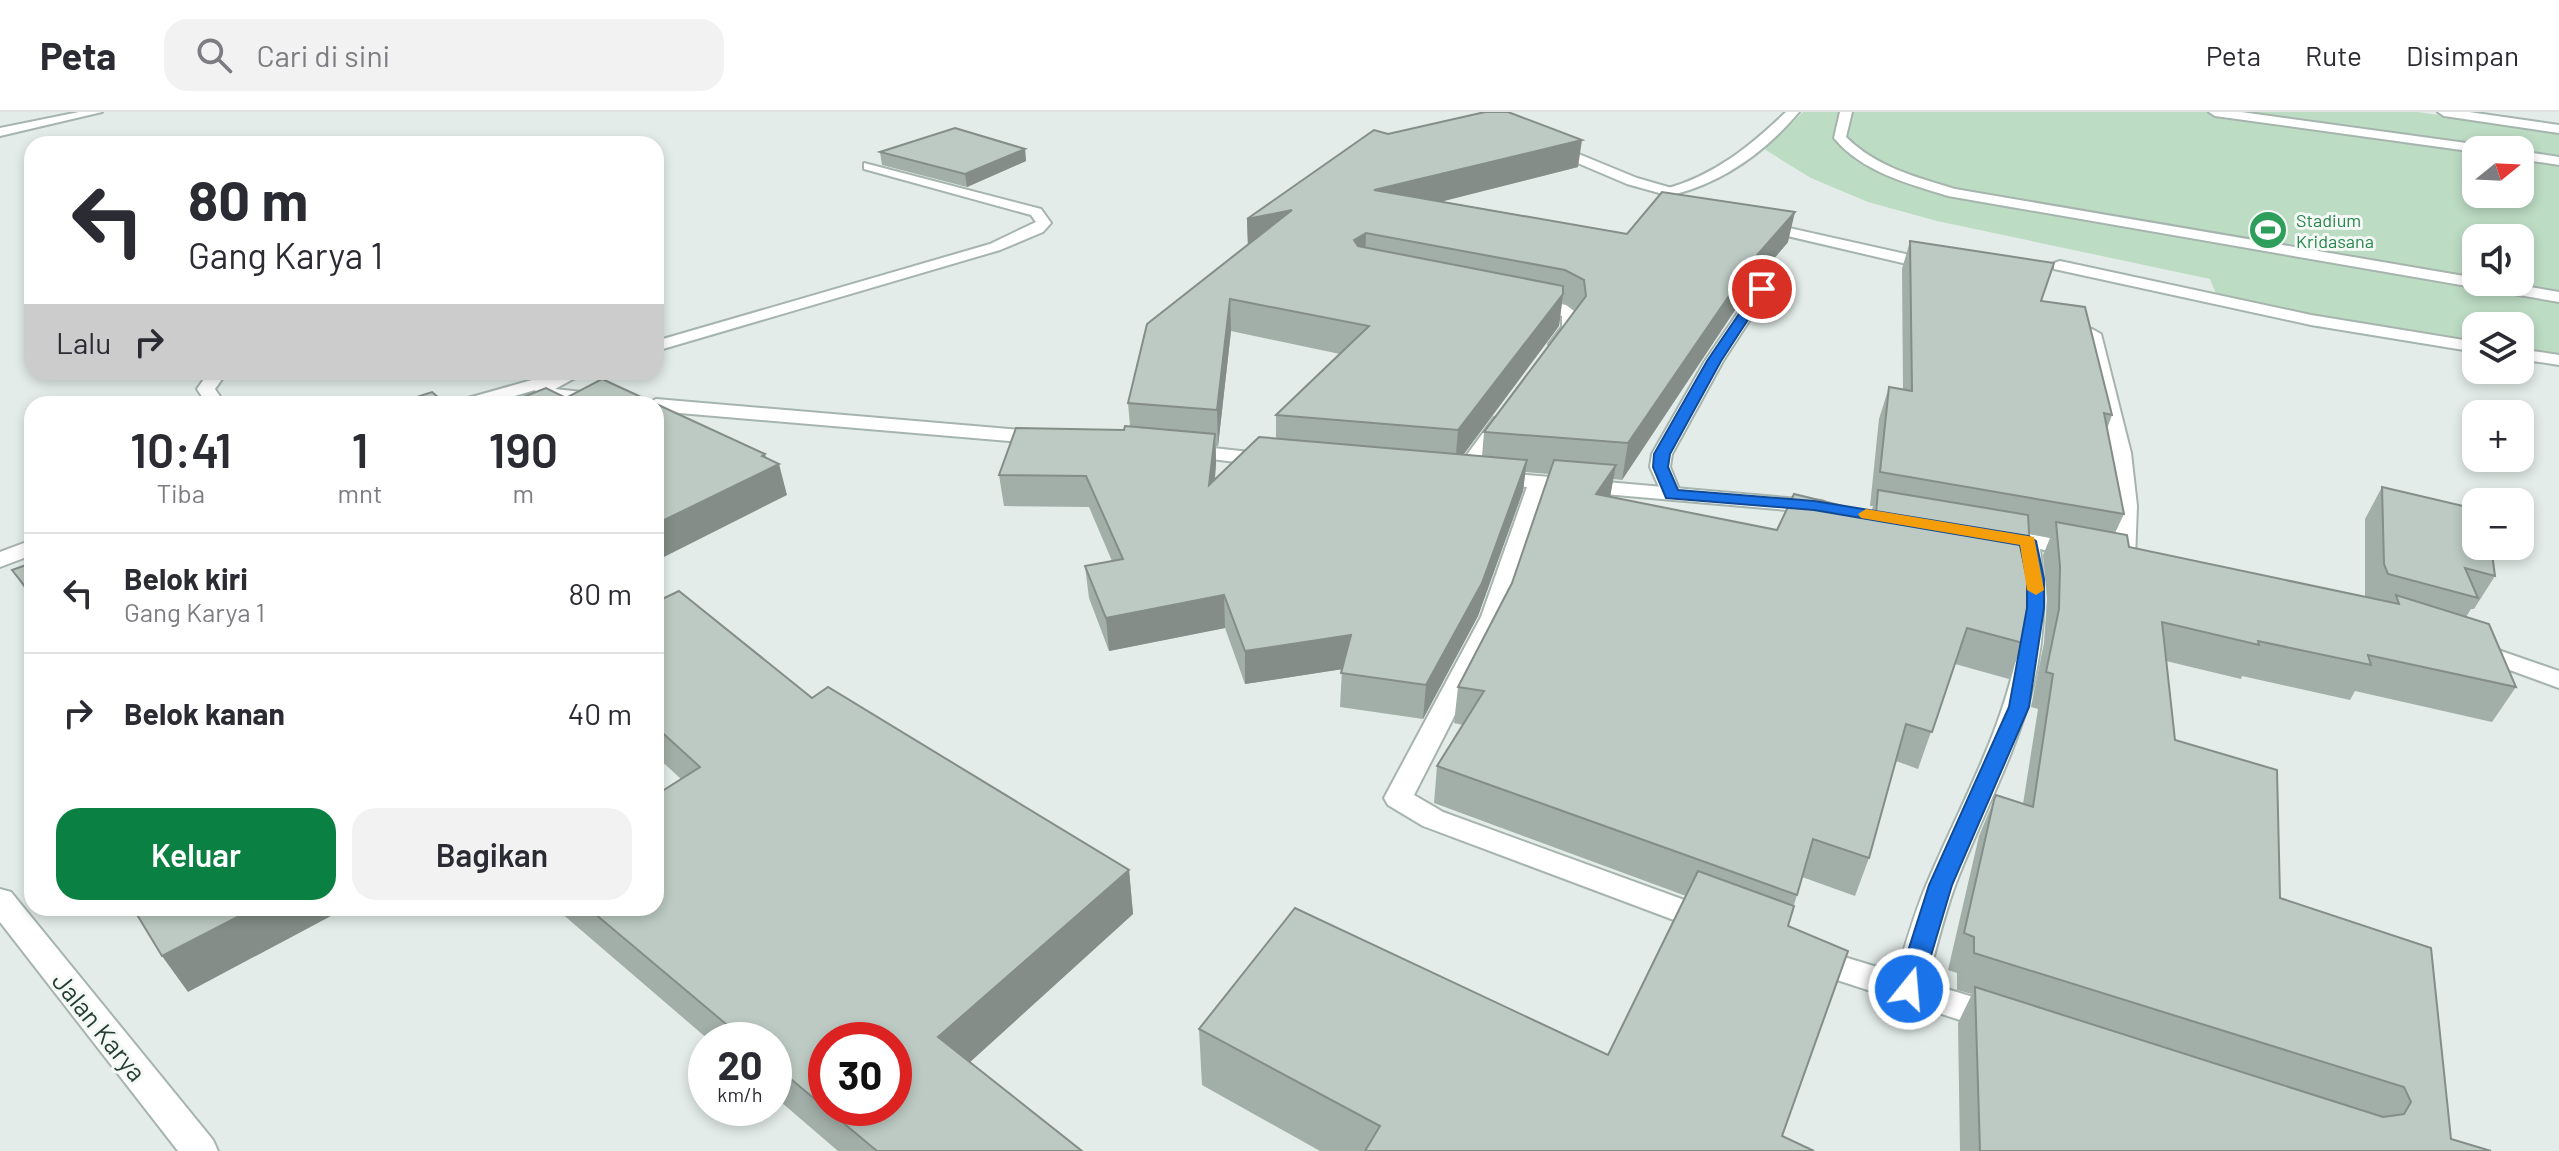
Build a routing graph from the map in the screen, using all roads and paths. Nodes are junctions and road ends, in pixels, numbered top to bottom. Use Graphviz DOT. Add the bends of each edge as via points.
graph roads {
  1 [pos="96,112"];
  2 [pos="1793,112"];
  3 [pos="1846,112"];
  4 [pos="2215,112"];
  5 [pos="2444,112"];
  6 [pos="2517,112"];
  7 [pos="2559,119"];
  8 [pos="2559,129"];
  9 [pos="0,132"];
  10 [pos="2462,146"];
  11 [pos="1552,147"];
  12 [pos="2534,157"];
  13 [pos="2559,161"];
  14 [pos="869,166"];
  15 [pos="1670,192"];
  16 [pos="1707,213"];
  17 [pos="1738,220"];
  18 [pos="2060,266"];
  19 [pos="1939,267"];
  20 [pos="1762,289"];
  21 [pos="2559,297"];
  22 [pos="1515,300"];
  23 [pos="2092,334"];
  24 [pos="664,344"];
  25 [pos="2462,345"];
  26 [pos="2534,356"];
  27 [pos="2559,360"];
  28 [pos="1544,364"];
  29 [pos="552,380"];
  30 [pos="559,380"];
  31 [pos="496,396"];
  32 [pos="571,396"];
  33 [pos="664,406"];
  34 [pos="1508,413"];
  35 [pos="1071,441"];
  36 [pos="1166,449"];
  37 [pos="1283,461"];
  38 [pos="1539,482"];
  39 [pos="1671,494"];
  40 [pos="1843,510"];
  41 [pos="1971,531"];
  42 [pos="2028,541"];
  43 [pos="24,550"];
  44 [pos="2124,559"];
  45 [pos="0,560"];
  46 [pos="2152,565"];
  47 [pos="2454,642"];
  48 [pos="2559,680"];
  49 [pos="0,900"];
  50 [pos="1743,934"];
  51 [pos="1788,950"];
  52 [pos="1909,989"];
  53 [pos="2029,1028"];
  54 [pos="200,1151"];
  1 -- 9 [label="street"];
  2 -- 15 [label="street" via="1738,164 1698,185"];
  3 -- 21 [label="street" via="1840,138 1850,149 1890,171 1953,193"];
  4 -- 10 [label="street"];
  5 -- 8 [label="street"];
  6 -- 7 [label="street"];
  11 -- 15 [label="street"];
  12 -- 13 [label="street"];
  14 -- 24 [label="street" via="1036,212 1044,223 995,247"];
  15 -- 16 [label="street" via="1675,204"];
  17 -- 19 [label="street"];
  18 -- 25 [label="street" via="2311,320"];
  20 -- 39 [label="street" via="1662,454 1660,467"];
  22 -- 28 [label="street" via="1570,314 1571,327"];
  23 -- 44 [label="street" via="2121,453"];
  26 -- 27 [label="street"];
  29 -- 31 [label="street"];
  30 -- 32 [label="street" via="544,388 545,393"];
  33 -- 35 [label="street"];
  34 -- 38 [label="street" via="1454,475"];
  36 -- 37 [label="street"];
  38 -- 39 [label="street"];
  38 -- 50 [label="street" via="1493,617 1398,798 1433,819"];
  39 -- 40 [label="street"];
  41 -- 42 [label="street"];
  42 -- 44 [label="street"];
  42 -- 52 [label="street" via="2036,579 2035,608 2019,707 1941,885"];
  43 -- 45 [label="street"];
  44 -- 46 [label="street"];
  47 -- 48 [label="street"];
  49 -- 54 [label="street, Jalan Karya"];
  51 -- 52 [label="street"];
  52 -- 53 [label="street"];
}
